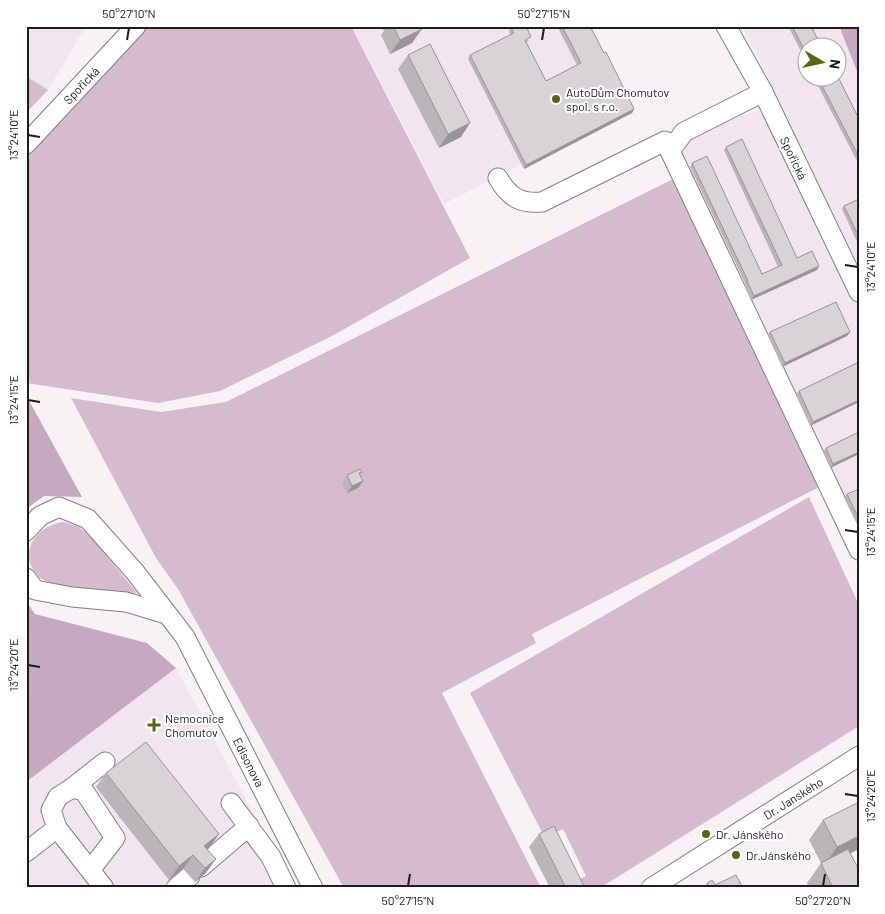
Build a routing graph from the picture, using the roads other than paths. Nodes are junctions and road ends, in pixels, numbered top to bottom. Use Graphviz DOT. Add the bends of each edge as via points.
graph roads {
  1 [pos="136,26"];
  2 [pos="726,26"];
  3 [pos="763,92"];
  4 [pos="26,144"];
  5 [pos="670,151"];
  6 [pos="498,178"];
  7 [pos="859,292"];
  8 [pos="26,531"];
  9 [pos="859,550"];
  10 [pos="26,578"];
  11 [pos="166,614"];
  12 [pos="859,756"];
  13 [pos="105,762"];
  14 [pos="72,788"];
  15 [pos="231,803"];
  16 [pos="249,826"];
  17 [pos="58,828"];
  18 [pos="26,852"];
  19 [pos="91,869"];
  20 [pos="189,877"];
  21 [pos="104,888"];
  22 [pos="286,888"];
  23 [pos="313,888"];
  24 [pos="651,888"];
  1 -- 4 [label="street, Spořická"];
  2 -- 3 [label="street, Spořická"];
  3 -- 5 [label="street" via="684,132"];
  3 -- 7 [label="street, Spořická"];
  5 -- 6 [label="street" via="665,142 542,202 528,204 516,200 506,192"];
  5 -- 9 [label="street"];
  8 -- 11 [label="street, Edisonova" via="40,516 59,507 88,519 135,572"];
  10 -- 11 [label="street" via="35,590 126,602"];
  11 -- 23 [label="street, Edisonova" via="185,637"];
  12 -- 24 [label="street, Dr. Janského"];
  13 -- 14 [label="street"];
  14 -- 17 [label="street" via="58,797 51,810"];
  14 -- 19 [label="street" via="84,791 115,838"];
  15 -- 16 [label="street"];
  16 -- 20 [label="street"];
  16 -- 22 [label="street" via="271,857"];
  17 -- 18 [label="street"];
  17 -- 19 [label="street"];
  19 -- 21 [label="street"];
}
